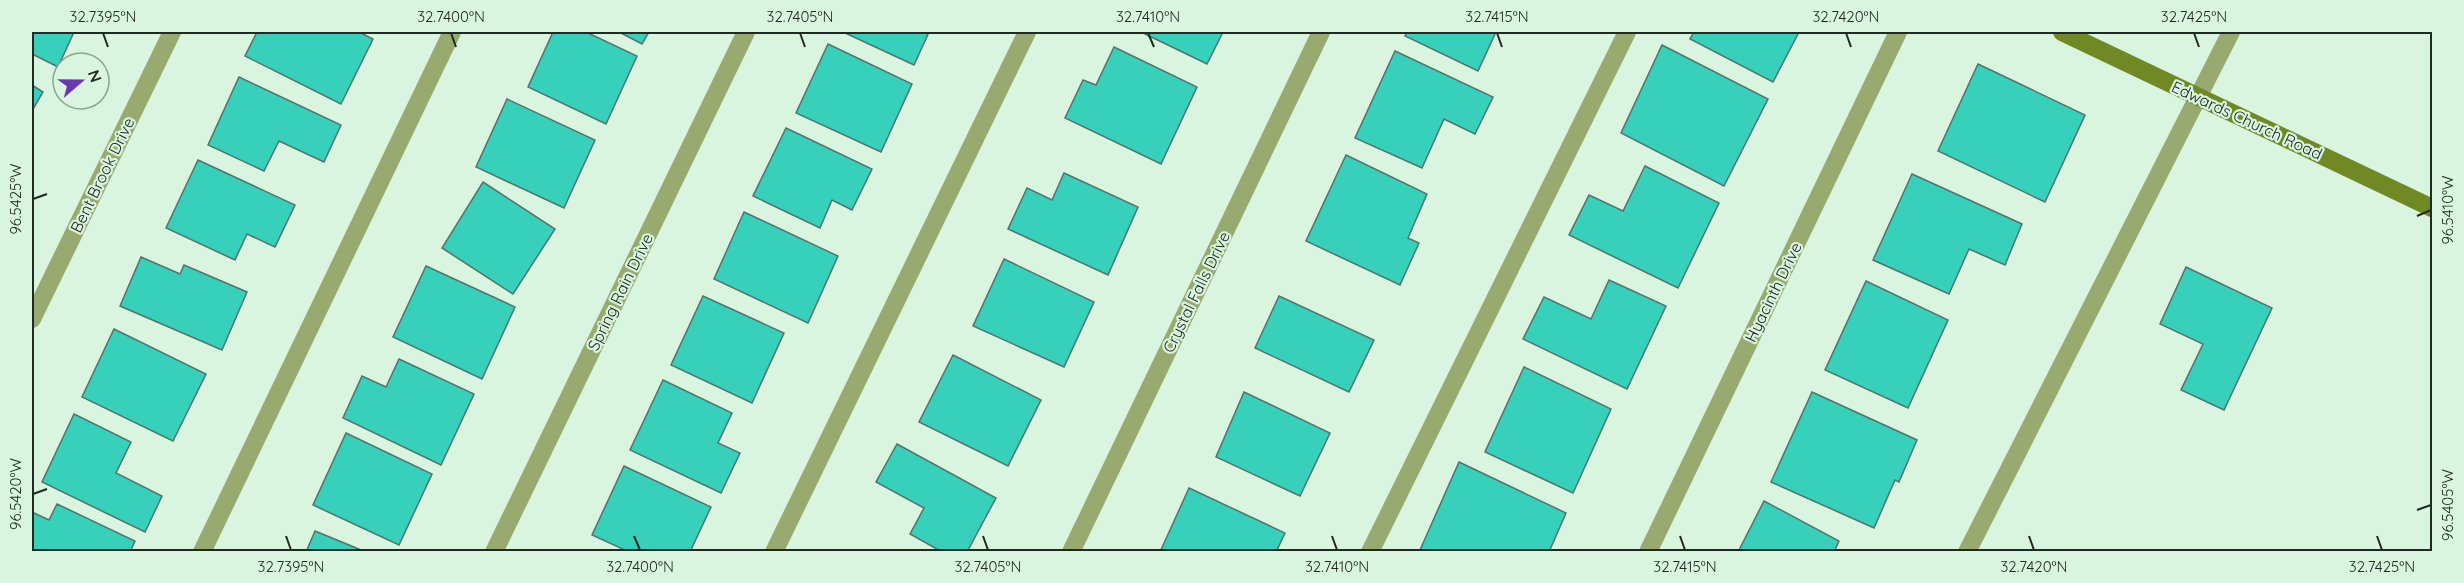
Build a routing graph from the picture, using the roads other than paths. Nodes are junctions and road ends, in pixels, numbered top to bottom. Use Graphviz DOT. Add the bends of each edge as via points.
graph roads {
  1 [pos="172,32"];
  2 [pos="452,32"];
  3 [pos="746,32"];
  4 [pos="1028,32"];
  5 [pos="1321,32"];
  6 [pos="1627,32"];
  7 [pos="1898,32"];
  8 [pos="2062,32"];
  9 [pos="2231,32"];
  10 [pos="2199,97"];
  11 [pos="2433,208"];
  12 [pos="32,319"];
  13 [pos="202,552"];
  14 [pos="494,552"];
  15 [pos="774,552"];
  16 [pos="1071,552"];
  17 [pos="1370,552"];
  18 [pos="1648,552"];
  19 [pos="1967,552"];
  1 -- 12 [label="street, Bent Brook Drive"];
  2 -- 13 [label="street"];
  3 -- 14 [label="street, Spring Rain Drive"];
  4 -- 15 [label="street"];
  5 -- 16 [label="street, Crystal Falls Drive"];
  6 -- 17 [label="street"];
  7 -- 18 [label="street, Hyacinth Drive"];
  8 -- 10 [label="street, Edwards Church Road"];
  9 -- 10 [label="street"];
  10 -- 11 [label="street, Edwards Church Road"];
  10 -- 19 [label="street"];
}
